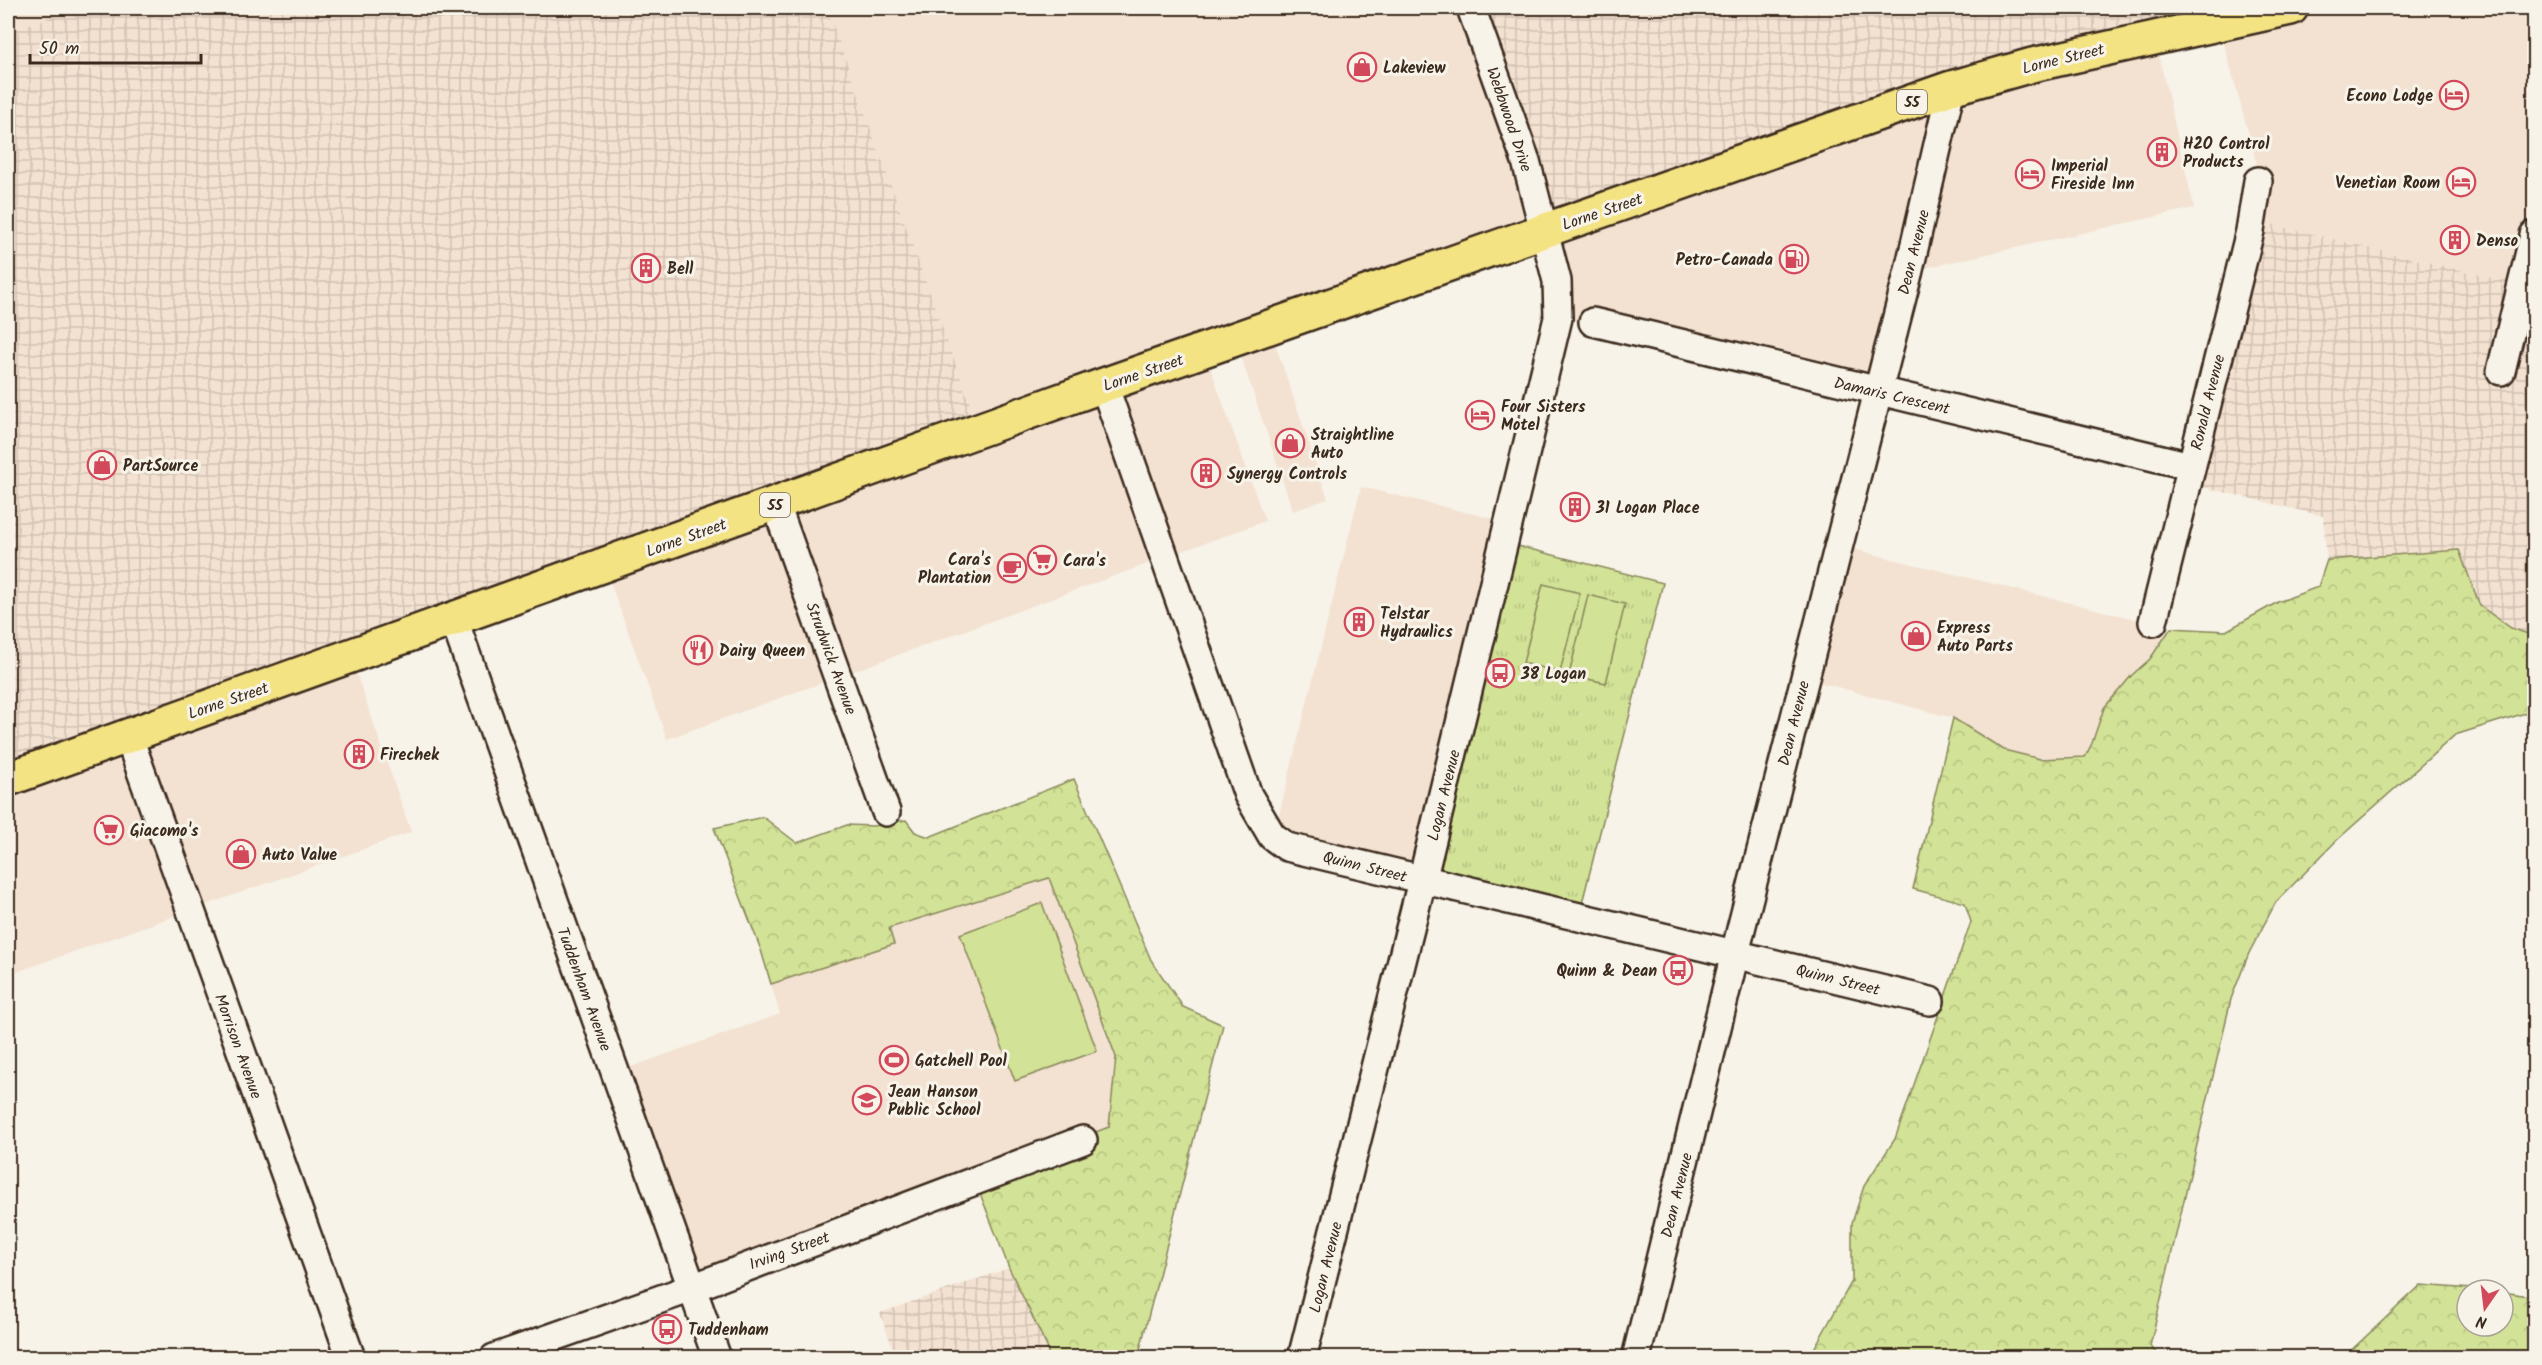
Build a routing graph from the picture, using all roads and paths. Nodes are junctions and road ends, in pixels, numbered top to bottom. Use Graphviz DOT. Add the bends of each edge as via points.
graph roads {
  1 [pos="1471,8"];
  2 [pos="2291,8"];
  3 [pos="1951,88"];
  4 [pos="2258,181"];
  5 [pos="1542,232"];
  6 [pos="2535,235"];
  7 [pos="1593,322"];
  8 [pos="2501,371"];
  9 [pos="1104,386"];
  10 [pos="1877,392"];
  11 [pos="2191,466"];
  12 [pos="776,505"];
  13 [pos="454,620"];
  14 [pos="2153,622"];
  15 [pos="128,735"];
  16 [pos="8,779"];
  17 [pos="886,812"];
  18 [pos="1422,881"];
  19 [pos="1735,954"];
  20 [pos="1930,1001"];
  21 [pos="1083,1140"];
  22 [pos="692,1287"];
  23 [pos="351,1358"];
  24 [pos="494,1358"];
  25 [pos="717,1358"];
  26 [pos="1302,1358"];
  27 [pos="1636,1358"];
  1 -- 5 [label="street, Webbwood Drive" via="1526,161"];
  2 -- 3 [label="main road, Lorne Street / 55" via="2032,65"];
  3 -- 5 [label="main road, Lorne Street / 55"];
  3 -- 10 [label="street, Dean Avenue"];
  4 -- 11 [label="street, Ronald Avenue" via="2250,231"];
  5 -- 9 [label="main road, Lorne Street / 55"];
  5 -- 18 [label="street, Logan Avenue" via="1557,281 1556,334"];
  6 -- 8 [label="street"];
  7 -- 10 [label="street, Damaris Crescent"];
  9 -- 12 [label="main road, Lorne Street / 55"];
  9 -- 18 [label="street, Quinn Street" via="1248,795 1262,822 1272,836 1287,846"];
  10 -- 11 [label="street, Damaris Crescent"];
  10 -- 19 [label="street, Dean Avenue"];
  11 -- 14 [label="street, Ronald Avenue"];
  12 -- 13 [label="main road, Lorne Street / 55"];
  12 -- 17 [label="street, Strudwick Avenue"];
  13 -- 15 [label="main road, Lorne Street / 55"];
  13 -- 22 [label="street, Tuddenham Avenue"];
  15 -- 16 [label="main road, Lorne Street / 55"];
  15 -- 23 [label="street, Morrison Avenue"];
  18 -- 19 [label="street, Quinn Street"];
  18 -- 26 [label="street, Logan Avenue"];
  19 -- 20 [label="street, Quinn Street"];
  19 -- 27 [label="street, Dean Avenue"];
  21 -- 22 [label="street, Irving Street"];
  22 -- 24 [label="street, Irving Street"];
  22 -- 25 [label="street, Tuddenham Avenue"];
}
